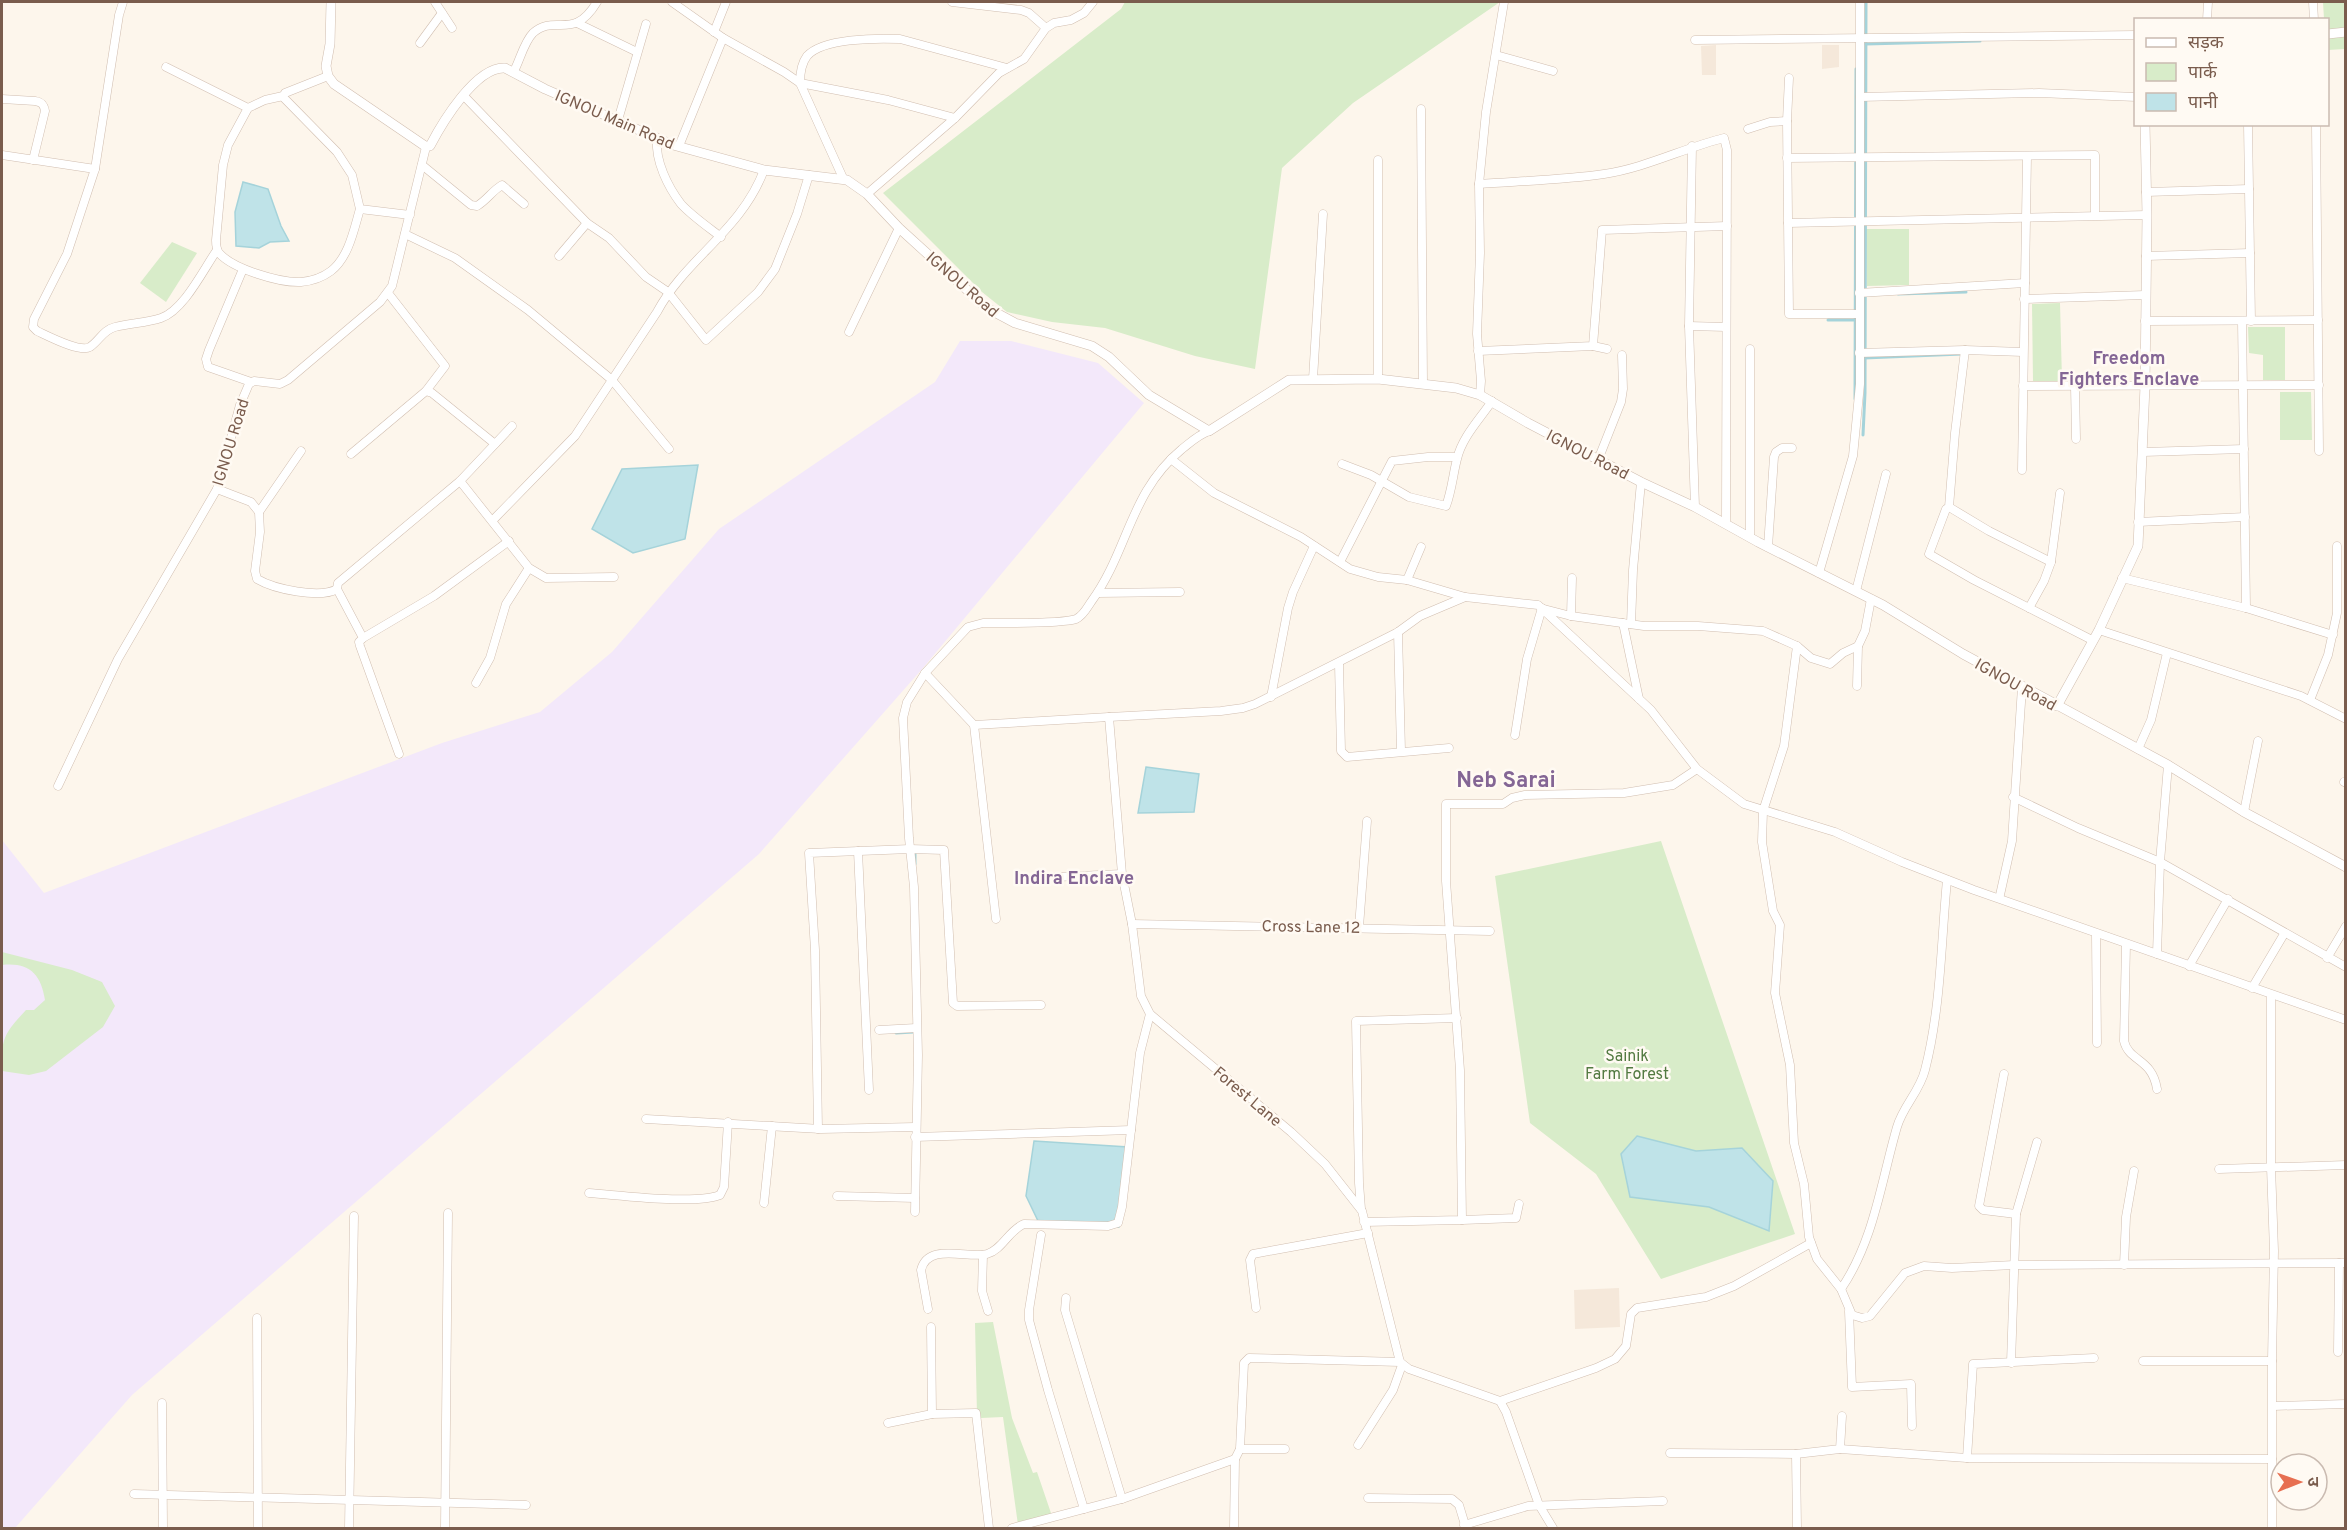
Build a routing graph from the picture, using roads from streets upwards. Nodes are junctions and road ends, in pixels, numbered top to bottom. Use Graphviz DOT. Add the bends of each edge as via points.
graph roads {
  1 [pos="123,2"];
  2 [pos="331,2"];
  3 [pos="435,2"];
  4 [pos="597,2"];
  5 [pos="672,2"];
  6 [pos="726,2"];
  7 [pos="952,2"];
  8 [pos="1093,2"];
  9 [pos="1504,2"];
  10 [pos="1860,2"];
  11 [pos="2208,2"];
  12 [pos="2313,2"];
  13 [pos="442,13"];
  14 [pos="2207,18"];
  15 [pos="2314,18"];
  16 [pos="577,23"];
  17 [pos="646,24"];
  18 [pos="452,28"];
  19 [pos="1046,28"];
  20 [pos="714,32"];
  21 [pos="2346,32"];
  22 [pos="2329,34"];
  23 [pos="2134,35"];
  24 [pos="723,38"];
  25 [pos="1865,38"];
  26 [pos="1695,40"];
  27 [pos="420,43"];
  28 [pos="637,52"];
  29 [pos="1496,55"];
  30 [pos="166,67"];
  31 [pos="1007,68"];
  32 [pos="514,71"];
  33 [pos="1553,71"];
  34 [pos="328,76"];
  35 [pos="1789,78"];
  36 [pos="800,83"];
  37 [pos="463,95"];
  38 [pos="283,96"];
  39 [pos="1860,97"];
  40 [pos="2134,97"];
  41 [pos="2,99"];
  42 [pos="248,108"];
  43 [pos="1421,109"];
  44 [pos="955,118"];
  45 [pos="618,120"];
  46 [pos="1787,121"];
  47 [pos="2145,126"];
  48 [pos="2248,126"];
  49 [pos="2316,126"];
  50 [pos="1748,129"];
  51 [pos="657,139"];
  52 [pos="680,146"];
  53 [pos="1692,146"];
  54 [pos="426,147"];
  55 [pos="2,155"];
  56 [pos="2027,156"];
  57 [pos="1787,158"];
  58 [pos="1858,159"];
  59 [pos="33,160"];
  60 [pos="1378,160"];
  61 [pos="422,165"];
  62 [pos="95,169"];
  63 [pos="764,170"];
  64 [pos="809,174"];
  65 [pos="843,178"];
  66 [pos="1479,184"];
  67 [pos="2249,189"];
  68 [pos="2146,192"];
  69 [pos="867,194"];
  70 [pos="524,204"];
  71 [pos="360,209"];
  72 [pos="1323,214"];
  73 [pos="410,215"];
  74 [pos="2147,215"];
  75 [pos="2095,216"];
  76 [pos="2026,218"];
  77 [pos="1859,222"];
  78 [pos="587,223"];
  79 [pos="1788,223"];
  80 [pos="1726,226"];
  81 [pos="1690,227"];
  82 [pos="899,228"];
  83 [pos="405,234"];
  84 [pos="721,237"];
  85 [pos="217,250"];
  86 [pos="2250,253"];
  87 [pos="559,255"];
  88 [pos="2146,256"];
  89 [pos="243,269"];
  90 [pos="2025,283"];
  91 [pos="668,292"];
  92 [pos="388,293"];
  93 [pos="1858,293"];
  94 [pos="2145,295"];
  95 [pos="2024,299"];
  96 [pos="1859,314"];
  97 [pos="2318,320"];
  98 [pos="2145,321"];
  99 [pos="2247,321"];
  100 [pos="1689,326"];
  101 [pos="1726,327"];
  102 [pos="849,332"];
  103 [pos="1593,346"];
  104 [pos="1607,349"];
  105 [pos="1749,349"];
  106 [pos="1965,350"];
  107 [pos="1478,351"];
  108 [pos="2022,352"];
  109 [pos="1859,353"];
  110 [pos="1622,355"];
  111 [pos="1313,379"];
  112 [pos="1378,379"];
  113 [pos="612,380"];
  114 [pos="251,382"];
  115 [pos="1423,384"];
  116 [pos="2319,385"];
  117 [pos="2023,386"];
  118 [pos="2075,386"];
  119 [pos="2145,386"];
  120 [pos="2242,386"];
  121 [pos="426,391"];
  122 [pos="1480,395"];
  123 [pos="1492,401"];
  124 [pos="512,426"];
  125 [pos="1209,431"];
  126 [pos="2076,440"];
  127 [pos="495,444"];
  128 [pos="1792,448"];
  129 [pos="669,449"];
  130 [pos="2244,449"];
  131 [pos="301,451"];
  132 [pos="2143,452"];
  133 [pos="2319,452"];
  134 [pos="351,454"];
  135 [pos="1457,458"];
  136 [pos="1171,459"];
  137 [pos="1598,459"];
  138 [pos="1342,464"];
  139 [pos="2022,470"];
  140 [pos="1886,474"];
  141 [pos="460,481"];
  142 [pos="1383,481"];
  143 [pos="1641,482"];
  144 [pos="217,489"];
  145 [pos="2060,494"];
  146 [pos="1695,507"];
  147 [pos="1950,507"];
  148 [pos="259,512"];
  149 [pos="2245,517"];
  150 [pos="493,520"];
  151 [pos="2139,522"];
  152 [pos="1726,523"];
  153 [pos="1750,537"];
  154 [pos="509,541"];
  155 [pos="1314,546"];
  156 [pos="2337,546"];
  157 [pos="1421,547"];
  158 [pos="1768,547"];
  159 [pos="1340,562"];
  160 [pos="2050,562"];
  161 [pos="529,568"];
  162 [pos="2342,568"];
  163 [pos="1819,573"];
  164 [pos="614,577"];
  165 [pos="1572,578"];
  166 [pos="2122,578"];
  167 [pos="1407,580"];
  168 [pos="337,589"];
  169 [pos="1856,591"];
  170 [pos="1180,592"];
  171 [pos="1098,593"];
  172 [pos="1465,597"];
  173 [pos="1871,599"];
  174 [pos="1542,608"];
  175 [pos="2029,608"];
  176 [pos="2246,608"];
  177 [pos="1570,616"];
  178 [pos="1627,624"];
  179 [pos="2098,630"];
  180 [pos="1398,632"];
  181 [pos="2333,635"];
  182 [pos="363,638"];
  183 [pos="2092,640"];
  184 [pos="1797,646"];
  185 [pos="1858,646"];
  186 [pos="2167,653"];
  187 [pos="1339,664"];
  188 [pos="925,673"];
  189 [pos="476,683"];
  190 [pos="1857,686"];
  191 [pos="2022,687"];
  192 [pos="1271,697"];
  193 [pos="1639,699"];
  194 [pos="2310,700"];
  195 [pos="2057,706"];
  196 [pos="1109,717"];
  197 [pos="2346,718"];
  198 [pos="974,725"];
  199 [pos="1515,735"];
  200 [pos="2258,741"];
  201 [pos="1449,748"];
  202 [pos="2138,749"];
  203 [pos="1401,751"];
  204 [pos="399,754"];
  205 [pos="2168,765"];
  206 [pos="1697,768"];
  207 [pos="58,786"];
  208 [pos="2013,797"];
  209 [pos="1763,811"];
  210 [pos="2244,812"];
  211 [pos="1367,821"];
  212 [pos="910,849"];
  213 [pos="858,851"];
  214 [pos="2160,862"];
  215 [pos="2346,867"];
  216 [pos="1122,874"];
  217 [pos="1035,879"];
  218 [pos="1947,880"];
  219 [pos="2000,895"];
  220 [pos="2228,899"];
  221 [pos="996,919"];
  222 [pos="1132,924"];
  223 [pos="2346,926"];
  224 [pos="1359,927"];
  225 [pos="1450,930"];
  226 [pos="1490,931"];
  227 [pos="2096,933"];
  228 [pos="2284,934"];
  229 [pos="2126,944"];
  230 [pos="2157,954"];
  231 [pos="2327,958"];
  232 [pos="2189,966"];
  233 [pos="2346,967"];
  234 [pos="2252,988"];
  235 [pos="2271,995"];
  236 [pos="1041,1005"];
  237 [pos="1150,1014"];
  238 [pos="1457,1018"];
  239 [pos="2346,1020"];
  240 [pos="916,1028"];
  241 [pos="879,1030"];
  242 [pos="2097,1043"];
  243 [pos="2004,1074"];
  244 [pos="2157,1089"];
  245 [pos="869,1090"];
  246 [pos="646,1119"];
  247 [pos="728,1122"];
  248 [pos="772,1126"];
  249 [pos="915,1127"];
  250 [pos="818,1129"];
  251 [pos="1131,1130"];
  252 [pos="915,1137"];
  253 [pos="2037,1142"];
  254 [pos="2346,1165"];
  255 [pos="2271,1167"];
  256 [pos="2219,1169"];
  257 [pos="2134,1171"];
  258 [pos="589,1194"];
  259 [pos="837,1196"];
  260 [pos="915,1198"];
  261 [pos="764,1203"];
  262 [pos="1519,1204"];
  263 [pos="1362,1211"];
  264 [pos="915,1212"];
  265 [pos="448,1213"];
  266 [pos="2016,1214"];
  267 [pos="354,1216"];
  268 [pos="1461,1220"];
  269 [pos="1364,1222"];
  270 [pos="1368,1233"];
  271 [pos="1041,1235"];
  272 [pos="1811,1243"];
  273 [pos="983,1255"];
  274 [pos="2274,1263"];
  275 [pos="2342,1263"];
  276 [pos="2014,1265"];
  277 [pos="2124,1265"];
  278 [pos="1841,1289"];
  279 [pos="1066,1298"];
  280 [pos="1256,1308"];
  281 [pos="928,1309"];
  282 [pos="988,1311"];
  283 [pos="1849,1311"];
  284 [pos="257,1318"];
  285 [pos="932,1327"];
  286 [pos="2338,1352"];
  287 [pos="2094,1358"];
  288 [pos="2144,1361"];
  289 [pos="2272,1361"];
  290 [pos="2011,1363"];
  291 [pos="1401,1364"];
  292 [pos="1500,1401"];
  293 [pos="162,1403"];
  294 [pos="2346,1404"];
  295 [pos="2273,1406"];
  296 [pos="933,1414"];
  297 [pos="1842,1416"];
  298 [pos="888,1423"];
  299 [pos="1912,1426"];
  300 [pos="1358,1444"];
  301 [pos="1240,1449"];
  302 [pos="1285,1449"];
  303 [pos="1840,1449"];
  304 [pos="2272,1452"];
  305 [pos="1670,1453"];
  306 [pos="1796,1454"];
  307 [pos="1967,1458"];
  308 [pos="1235,1459"];
  309 [pos="2269,1459"];
  310 [pos="162,1493"];
  311 [pos="134,1494"];
  312 [pos="258,1497"];
  313 [pos="1368,1498"];
  314 [pos="349,1499"];
  315 [pos="1122,1499"];
  316 [pos="1662,1501"];
  317 [pos="444,1503"];
  318 [pos="526,1505"];
  319 [pos="1539,1505"];
  320 [pos="1084,1509"];
  321 [pos="2272,1512"];
  322 [pos="1465,1527"];
  323 [pos="163,1528"];
  324 [pos="258,1528"];
  325 [pos="349,1528"];
  326 [pos="445,1528"];
  327 [pos="989,1528"];
  328 [pos="1012,1528"];
  329 [pos="1234,1528"];
  330 [pos="1553,1528"];
  331 [pos="1797,1528"];
  332 [pos="2272,1528"];
  1 -- 62 [label="street"];
  2 -- 34 [label="street"];
  3 -- 13 [label="street"];
  4 -- 16 [label="street" via="588,16"];
  5 -- 20 [label="street"];
  6 -- 20 [label="street"];
  7 -- 19 [label="street" via="1021,10"];
  8 -- 19 [label="street" via="1084,13"];
  9 -- 29 [label="street"];
  10 -- 25 [label="street"];
  11 -- 14 [label="street"];
  12 -- 15 [label="street"];
  13 -- 18 [label="street"];
  13 -- 27 [label="street"];
  16 -- 28 [label="street"];
  16 -- 32 [label="street" via="536,31"];
  17 -- 28 [label="street"];
  19 -- 31 [label="street" via="1024,59"];
  20 -- 24 [label="street"];
  21 -- 22 [label="street"];
  23 -- 25 [label="street"];
  24 -- 36 [label="street"];
  24 -- 52 [label="street"];
  25 -- 26 [label="street"];
  25 -- 39 [label="street"];
  28 -- 45 [label="street"];
  29 -- 33 [label="street"];
  29 -- 66 [label="street"];
  30 -- 42 [label="street"];
  31 -- 36 [label="street" via="900,39 848,41 810,54 802,66"];
  31 -- 44 [label="street"];
  32 -- 37 [label="street" via="498,67"];
  32 -- 45 [label="street, IGNOU Main Road" via="545,89"];
  34 -- 38 [label="street"];
  34 -- 54 [label="street"];
  35 -- 46 [label="street"];
  36 -- 44 [label="street"];
  36 -- 65 [label="street"];
  37 -- 54 [label="street"];
  37 -- 78 [label="street"];
  38 -- 42 [label="street"];
  38 -- 71 [label="street" via="337,152 352,175"];
  39 -- 40 [label="street" via="2020,93"];
  39 -- 58 [label="street"];
  41 -- 59 [label="street" via="35,101 44,106"];
  42 -- 85 [label="street" via="225,155"];
  43 -- 115 [label="street"];
  44 -- 69 [label="street"];
  45 -- 51 [label="street, IGNOU Main Road"];
  46 -- 50 [label="street"];
  46 -- 57 [label="street"];
  47 -- 68 [label="street"];
  48 -- 67 [label="street"];
  49 -- 97 [label="street"];
  51 -- 52 [label="street, IGNOU Main Road"];
  51 -- 84 [label="street" via="657,157 681,204"];
  52 -- 63 [label="street, IGNOU Main Road"];
  53 -- 66 [label="street" via="1604,174"];
  53 -- 80 [label="street" via="1724,138"];
  53 -- 81 [label="street"];
  54 -- 61 [label="street"];
  55 -- 59 [label="street"];
  56 -- 58 [label="street"];
  56 -- 75 [label="street" via="2095,155"];
  56 -- 76 [label="street"];
  57 -- 58 [label="street"];
  57 -- 79 [label="street"];
  58 -- 77 [label="street"];
  59 -- 62 [label="street"];
  60 -- 112 [label="street"];
  61 -- 70 [label="street" via="471,205 487,200 502,185"];
  61 -- 73 [label="street"];
  62 -- 85 [label="street" via="67,254 34,319 37,331 85,348 114,327 162,318 176,310"];
  63 -- 64 [label="street, IGNOU Main Road"];
  63 -- 84 [label="street" via="754,192"];
  64 -- 65 [label="street, IGNOU Main Road"];
  64 -- 91 [label="street" via="775,269 758,292 708,339"];
  65 -- 69 [label="street, IGNOU Road"];
  66 -- 107 [label="street"];
  67 -- 68 [label="street"];
  67 -- 86 [label="street"];
  68 -- 74 [label="street"];
  69 -- 82 [label="street, IGNOU Road"];
  71 -- 73 [label="street"];
  71 -- 89 [label="street" via="347,250 335,267 319,278 292,282"];
  72 -- 111 [label="street"];
  73 -- 83 [label="street"];
  74 -- 75 [label="street"];
  74 -- 88 [label="street"];
  75 -- 76 [label="street"];
  76 -- 77 [label="street"];
  76 -- 90 [label="street"];
  77 -- 79 [label="street"];
  77 -- 93 [label="street"];
  78 -- 87 [label="street"];
  78 -- 91 [label="street"];
  79 -- 96 [label="street" via="1789,314"];
  80 -- 81 [label="street"];
  80 -- 101 [label="street"];
  81 -- 100 [label="street"];
  81 -- 103 [label="street" via="1602,230"];
  82 -- 102 [label="street"];
  82 -- 125 [label="street, IGNOU Road" via="987,308 1015,323 1092,346 1149,395"];
  83 -- 92 [label="street"];
  83 -- 113 [label="street" via="455,258 520,303"];
  84 -- 91 [label="street"];
  85 -- 89 [label="street"];
  86 -- 88 [label="street"];
  86 -- 99 [label="street"];
  88 -- 94 [label="street"];
  89 -- 114 [label="street" via="207,363 215,371"];
  90 -- 93 [label="street"];
  90 -- 95 [label="street"];
  91 -- 113 [label="street"];
  92 -- 114 [label="street, IGNOU Road" via="288,380 274,384"];
  92 -- 121 [label="street" via="445,366"];
  93 -- 96 [label="street"];
  94 -- 95 [label="street"];
  94 -- 98 [label="street"];
  95 -- 108 [label="street"];
  96 -- 109 [label="street"];
  97 -- 99 [label="street"];
  97 -- 116 [label="street"];
  98 -- 99 [label="street"];
  98 -- 119 [label="street"];
  99 -- 120 [label="street"];
  100 -- 101 [label="street"];
  100 -- 146 [label="street"];
  101 -- 152 [label="street"];
  103 -- 104 [label="street"];
  103 -- 107 [label="street"];
  105 -- 153 [label="street"];
  106 -- 108 [label="street"];
  106 -- 109 [label="street"];
  106 -- 147 [label="street"];
  107 -- 122 [label="street"];
  108 -- 117 [label="street"];
  109 -- 163 [label="street" via="1856,444"];
  110 -- 137 [label="street" via="1621,402"];
  111 -- 112 [label="street, IGNOU Road"];
  111 -- 125 [label="street, IGNOU Road" via="1289,380"];
  112 -- 115 [label="street, IGNOU Road"];
  113 -- 129 [label="street"];
  113 -- 150 [label="street" via="575,436"];
  114 -- 144 [label="street, IGNOU Road" via="243,397"];
  115 -- 122 [label="street, IGNOU Road"];
  116 -- 120 [label="street"];
  116 -- 133 [label="street"];
  117 -- 118 [label="street"];
  117 -- 139 [label="street"];
  118 -- 119 [label="street"];
  118 -- 126 [label="street"];
  119 -- 120 [label="street"];
  119 -- 132 [label="street"];
  120 -- 130 [label="street"];
  121 -- 127 [label="street"];
  121 -- 134 [label="street"];
  122 -- 123 [label="street, IGNOU Road"];
  123 -- 135 [label="street"];
  123 -- 137 [label="street, IGNOU Road"];
  124 -- 127 [label="street"];
  125 -- 136 [label="street"];
  127 -- 141 [label="street"];
  128 -- 158 [label="street" via="1782,448 1774,457"];
  130 -- 132 [label="street"];
  130 -- 149 [label="street"];
  131 -- 148 [label="street"];
  132 -- 151 [label="street"];
  135 -- 142 [label="street" via="1392,461"];
  135 -- 142 [label="street" via="1446,506 1409,497"];
  136 -- 155 [label="street" via="1214,493"];
  136 -- 171 [label="street" via="1138,503"];
  137 -- 143 [label="street, IGNOU Road"];
  138 -- 142 [label="street"];
  140 -- 169 [label="street"];
  141 -- 150 [label="street"];
  141 -- 168 [label="street" via="341,579"];
  142 -- 159 [label="street"];
  143 -- 146 [label="street, IGNOU Road"];
  143 -- 178 [label="street"];
  144 -- 148 [label="street" via="251,502"];
  144 -- 207 [label="street, IGNOU Road" via="118,658"];
  145 -- 160 [label="street"];
  146 -- 152 [label="street, IGNOU Road"];
  147 -- 160 [label="street"];
  147 -- 175 [label="street" via="1929,554"];
  148 -- 168 [label="street" via="257,579 311,595"];
  149 -- 151 [label="street"];
  149 -- 176 [label="street"];
  150 -- 154 [label="street"];
  151 -- 166 [label="street" via="2138,546"];
  152 -- 153 [label="street, IGNOU Road"];
  153 -- 158 [label="street, IGNOU Road"];
  154 -- 161 [label="street"];
  154 -- 182 [label="street" via="434,596"];
  155 -- 159 [label="street"];
  155 -- 192 [label="street" via="1288,608"];
  156 -- 162 [label="street"];
  157 -- 167 [label="street"];
  158 -- 163 [label="street, IGNOU Road"];
  159 -- 167 [label="street" via="1364,573"];
  160 -- 175 [label="street"];
  161 -- 164 [label="street" via="546,578"];
  161 -- 189 [label="street" via="506,604 490,658"];
  162 -- 181 [label="street"];
  163 -- 169 [label="street, IGNOU Road"];
  165 -- 177 [label="street"];
  166 -- 176 [label="street"];
  166 -- 179 [label="street"];
  167 -- 172 [label="street"];
  168 -- 182 [label="street"];
  169 -- 173 [label="street, IGNOU Road"];
  170 -- 171 [label="street"];
  171 -- 188 [label="street" via="1082,615 1074,619 971,625"];
  172 -- 174 [label="street" via="1533,603"];
  172 -- 180 [label="street" via="1420,616"];
  173 -- 185 [label="street"];
  173 -- 191 [label="street, IGNOU Road"];
  174 -- 177 [label="street"];
  174 -- 193 [label="street"];
  174 -- 199 [label="street" via="1527,659"];
  175 -- 183 [label="street"];
  176 -- 181 [label="street"];
  177 -- 178 [label="street"];
  178 -- 184 [label="street" via="1763,631"];
  178 -- 193 [label="street"];
  179 -- 183 [label="street"];
  179 -- 186 [label="street"];
  180 -- 187 [label="street"];
  180 -- 203 [label="street"];
  181 -- 194 [label="street"];
  182 -- 204 [label="street" via="360,646"];
  183 -- 195 [label="street"];
  184 -- 185 [label="street" via="1811,658 1830,664"];
  184 -- 209 [label="street" via="1784,746"];
  185 -- 190 [label="street"];
  186 -- 194 [label="street"];
  186 -- 202 [label="street" via="2151,720"];
  187 -- 192 [label="street"];
  187 -- 203 [label="street" via="1343,755"];
  188 -- 198 [label="street"];
  188 -- 212 [label="street" via="907,702 903,718"];
  191 -- 195 [label="street, IGNOU Road"];
  191 -- 208 [label="street"];
  192 -- 196 [label="street" via="1243,708"];
  193 -- 206 [label="street"];
  194 -- 197 [label="street"];
  195 -- 202 [label="street, IGNOU Road"];
  196 -- 198 [label="street"];
  196 -- 216 [label="street, Forest Lane"];
  198 -- 221 [label="street"];
  200 -- 210 [label="street"];
  201 -- 203 [label="street"];
  202 -- 205 [label="street, IGNOU Road"];
  205 -- 210 [label="street, IGNOU Road"];
  205 -- 214 [label="street"];
  206 -- 209 [label="street" via="1744,804"];
  206 -- 225 [label="street" via="1673,785 1624,793 1525,795 1500,804 1448,802 1446,881"];
  208 -- 214 [label="street"];
  208 -- 219 [label="street" via="2012,841"];
  209 -- 218 [label="street" via="1835,832"];
  209 -- 272 [label="street" via="1762,842 1773,911 1780,925 1775,993 1790,1065 1794,1143"];
  210 -- 215 [label="street, IGNOU Road"];
  211 -- 224 [label="street"];
  212 -- 213 [label="street"];
  212 -- 236 [label="street" via="944,850 955,1005"];
  212 -- 240 [label="street"];
  213 -- 245 [label="street"];
  213 -- 250 [label="street" via="809,853"];
  214 -- 220 [label="street"];
  214 -- 230 [label="street"];
  216 -- 217 [label="street"];
  216 -- 222 [label="street, Forest Lane"];
  218 -- 227 [label="street"];
  218 -- 278 [label="street" via="1934,1030 1924,1073 1898,1124 1864,1248"];
  220 -- 228 [label="street"];
  220 -- 232 [label="street"];
  222 -- 224 [label="street, Cross Lane 12"];
  222 -- 237 [label="street, Forest Lane" via="1141,996"];
  223 -- 231 [label="street"];
  224 -- 225 [label="street, Cross Lane 12"];
  225 -- 226 [label="street, Cross Lane 12"];
  225 -- 238 [label="street"];
  227 -- 229 [label="street"];
  227 -- 242 [label="street"];
  228 -- 231 [label="street"];
  228 -- 234 [label="street"];
  229 -- 230 [label="street"];
  229 -- 244 [label="street" via="2124,1041 2128,1051 2153,1072"];
  230 -- 232 [label="street"];
  231 -- 233 [label="street"];
  232 -- 234 [label="street"];
  234 -- 235 [label="street"];
  235 -- 239 [label="street"];
  235 -- 255 [label="street"];
  237 -- 251 [label="street" via="1140,1053"];
  237 -- 263 [label="street, Forest Lane" via="1291,1132 1325,1164"];
  238 -- 263 [label="street" via="1356,1020"];
  238 -- 268 [label="street"];
  240 -- 241 [label="street"];
  240 -- 249 [label="street"];
  243 -- 266 [label="street" via="1979,1206 1983,1210"];
  246 -- 247 [label="street"];
  247 -- 248 [label="street"];
  247 -- 258 [label="street" via="724,1187 720,1195 674,1199"];
  248 -- 250 [label="street"];
  248 -- 261 [label="street"];
  249 -- 250 [label="street"];
  249 -- 252 [label="street"];
  251 -- 252 [label="street"];
  251 -- 273 [label="street" via="1118,1223 1024,1224 995,1250"];
  252 -- 260 [label="street"];
  253 -- 266 [label="street"];
  254 -- 255 [label="street"];
  255 -- 256 [label="street"];
  255 -- 274 [label="street"];
  257 -- 277 [label="street" via="2126,1210"];
  259 -- 260 [label="street"];
  260 -- 264 [label="street"];
  262 -- 268 [label="street" via="1516,1218"];
  263 -- 269 [label="street, Forest Lane"];
  265 -- 317 [label="street"];
  266 -- 276 [label="street"];
  267 -- 314 [label="street"];
  268 -- 269 [label="street"];
  269 -- 270 [label="street, Forest Lane"];
  270 -- 280 [label="street" via="1253,1254 1250,1260"];
  270 -- 291 [label="street, Forest Lane"];
  271 -- 320 [label="street" via="1029,1320"];
  272 -- 278 [label="street" via="1817,1259"];
  272 -- 292 [label="street" via="1734,1286 1706,1297 1637,1308 1631,1314 1626,1347 1615,1359"];
  273 -- 281 [label="street" via="941,1254 923,1265"];
  273 -- 282 [label="street" via="982,1291"];
  274 -- 275 [label="street"];
  274 -- 277 [label="street"];
  274 -- 289 [label="street"];
  275 -- 286 [label="street"];
  276 -- 277 [label="street"];
  276 -- 283 [label="street" via="1918,1267 1902,1276 1870,1316 1862,1318"];
  276 -- 290 [label="street"];
  278 -- 283 [label="street"];
  279 -- 315 [label="street" via="1065,1310"];
  283 -- 299 [label="street" via="1852,1387 1911,1384"];
  284 -- 312 [label="street"];
  285 -- 296 [label="street"];
  287 -- 290 [label="street"];
  288 -- 289 [label="street"];
  289 -- 295 [label="street"];
  290 -- 307 [label="street" via="1972,1365"];
  291 -- 292 [label="street"];
  291 -- 300 [label="street" via="1393,1390"];
  291 -- 301 [label="street" via="1246,1360"];
  292 -- 319 [label="street"];
  293 -- 310 [label="street"];
  294 -- 295 [label="street"];
  295 -- 304 [label="street"];
  296 -- 298 [label="street"];
  296 -- 327 [label="street" via="971,1412 977,1416"];
  297 -- 303 [label="street"];
  301 -- 302 [label="street"];
  301 -- 308 [label="street"];
  303 -- 306 [label="street"];
  303 -- 307 [label="street"];
  305 -- 306 [label="street"];
  306 -- 331 [label="street"];
  307 -- 309 [label="street"];
  308 -- 315 [label="street"];
  308 -- 329 [label="street"];
  310 -- 311 [label="street"];
  310 -- 312 [label="street"];
  310 -- 323 [label="street"];
  312 -- 314 [label="street"];
  312 -- 324 [label="street"];
  313 -- 322 [label="street" via="1452,1499 1459,1505"];
  314 -- 317 [label="street"];
  314 -- 325 [label="street"];
  315 -- 320 [label="street"];
  316 -- 319 [label="street"];
  317 -- 318 [label="street"];
  317 -- 326 [label="street"];
  319 -- 322 [label="street" via="1502,1512"];
  319 -- 330 [label="street"];
  320 -- 328 [label="street"];
  321 -- 332 [label="street"];
}
